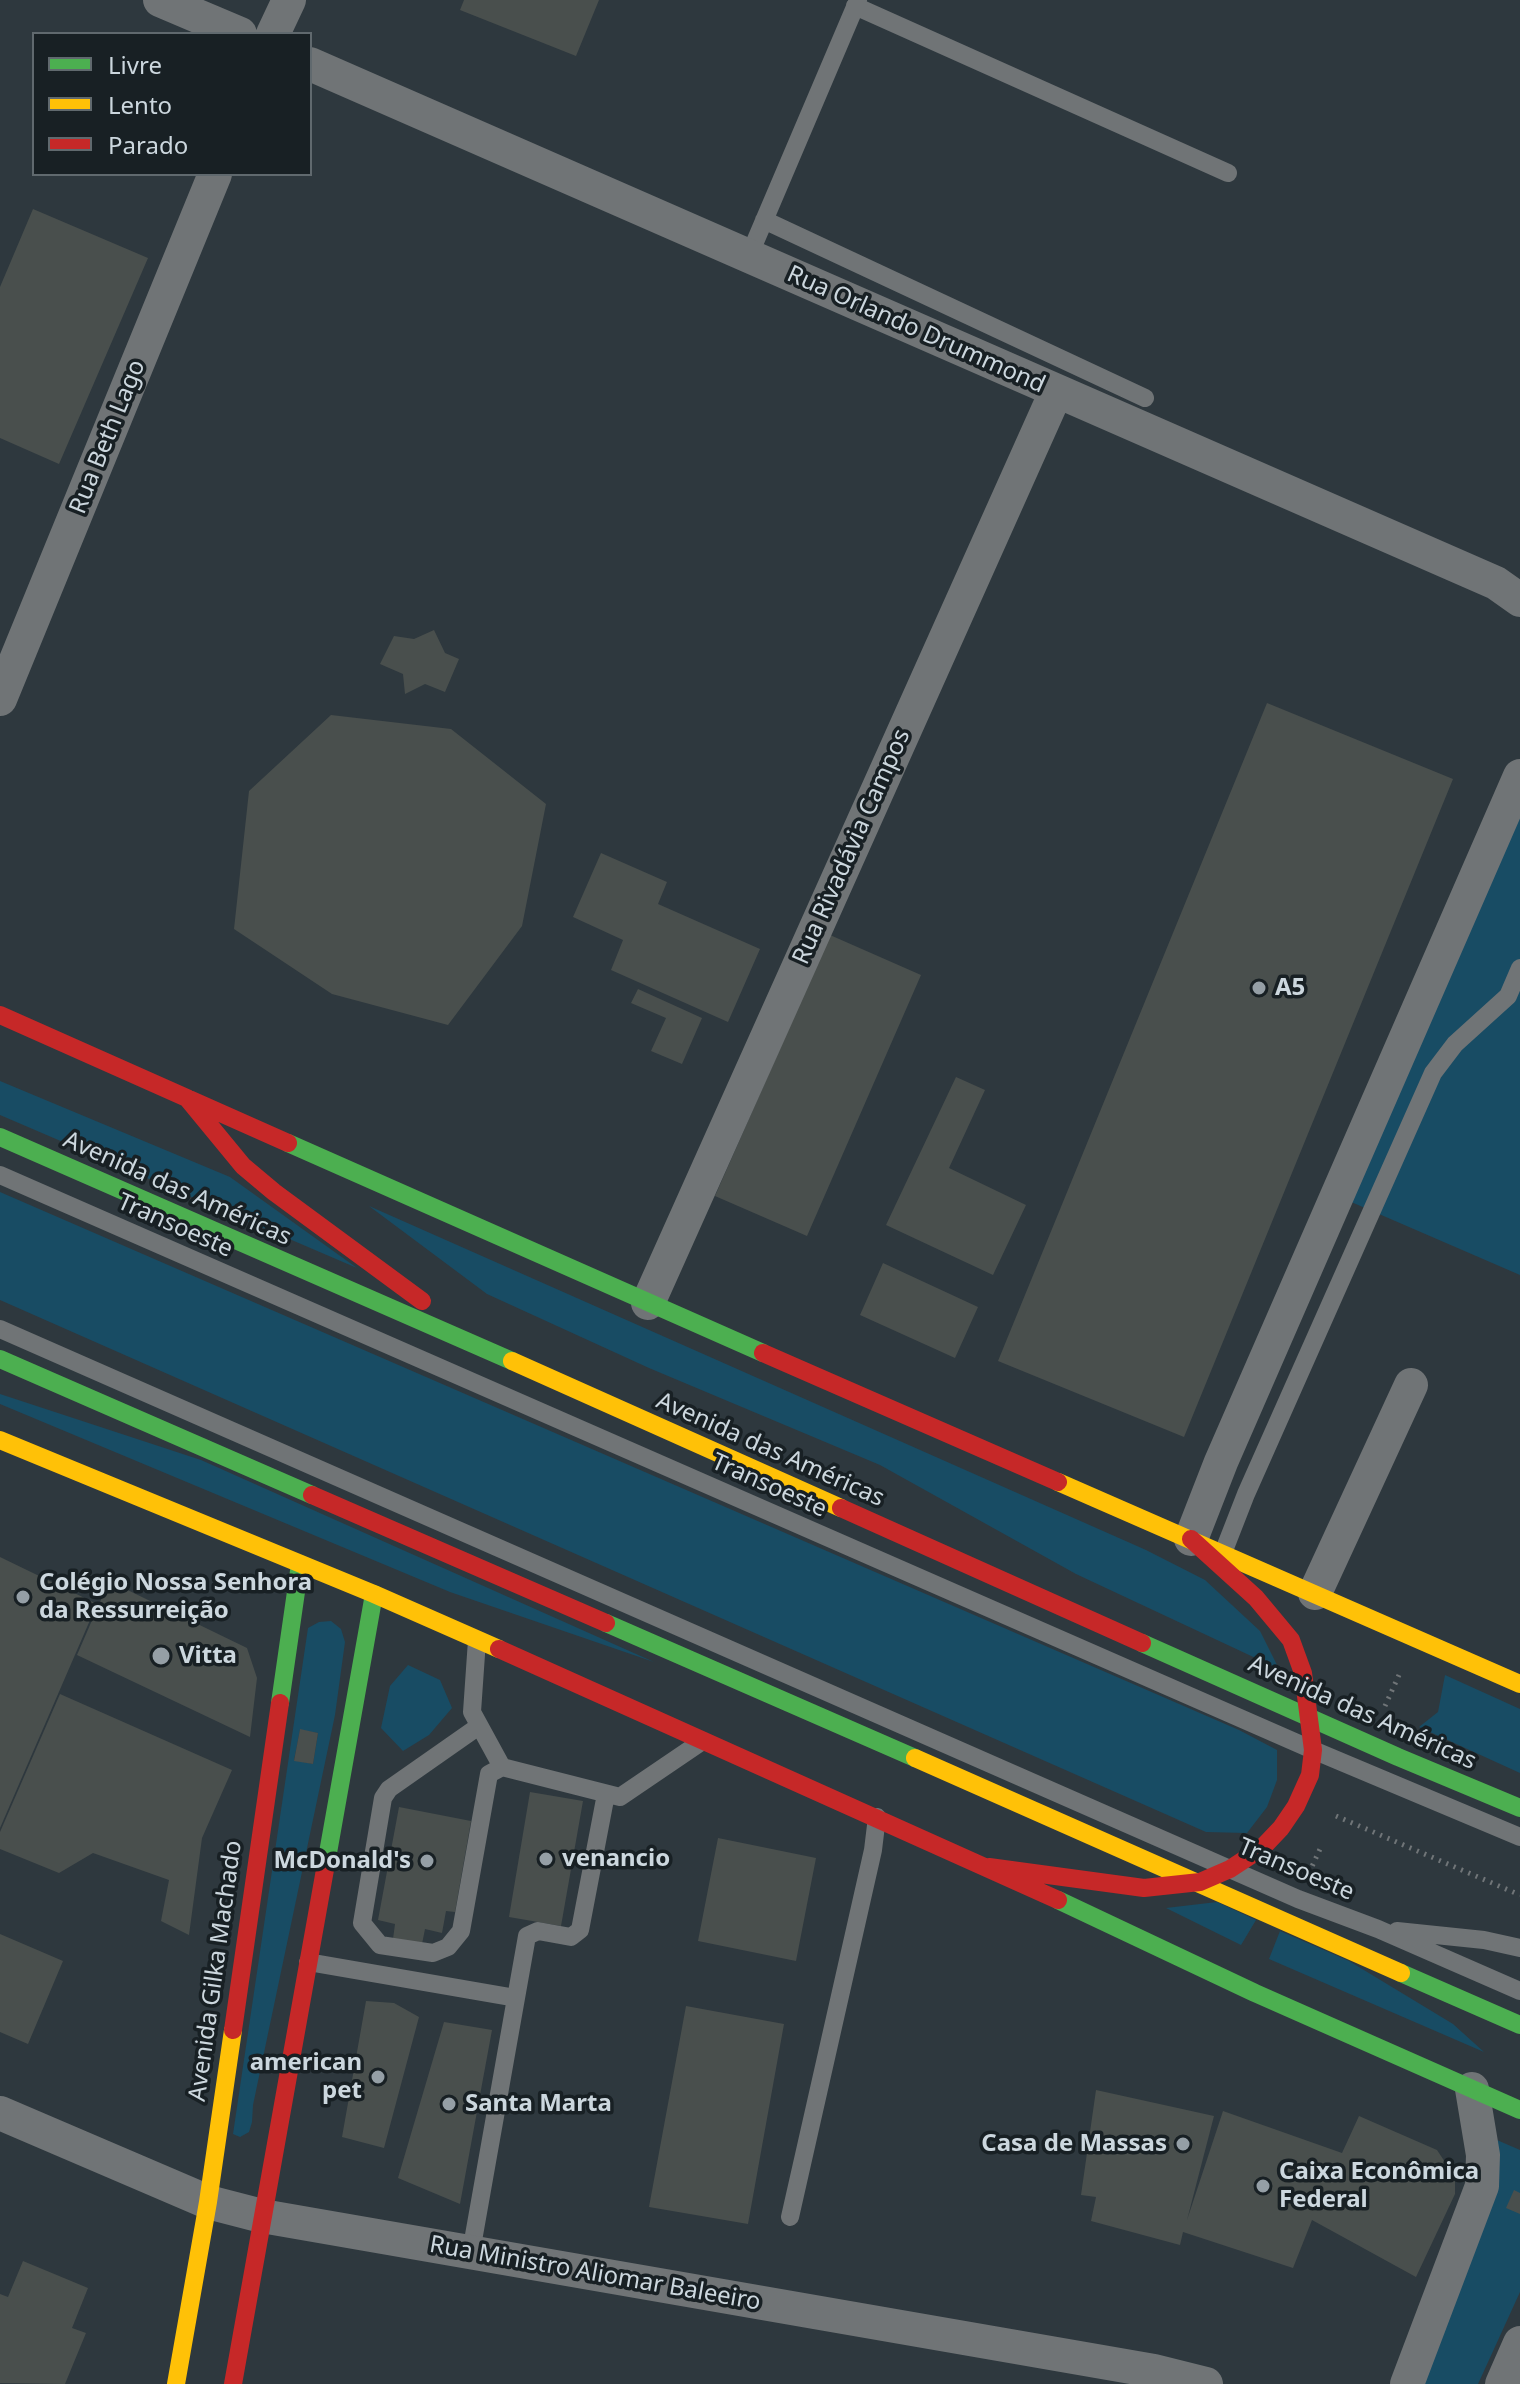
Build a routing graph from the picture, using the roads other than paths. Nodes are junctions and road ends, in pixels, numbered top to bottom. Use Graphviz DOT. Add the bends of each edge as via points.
graph roads {
  1 [pos="160,0"];
  2 [pos="289,0"];
  3 [pos="856,3"];
  4 [pos="235,32"];
  5 [pos="274,32"];
  6 [pos="312,65"];
  7 [pos="1228,173"];
  8 [pos="214,176"];
  9 [pos="764,220"];
  10 [pos="749,256"];
  11 [pos="1056,392"];
  12 [pos="1145,398"];
  13 [pos="1520,600"];
  14 [pos="0,699"];
  15 [pos="1520,776"];
  16 [pos="1520,968"];
  17 [pos="1514,998"];
  18 [pos="0,1015"];
  19 [pos="187,1098"];
  20 [pos="0,1137"];
  21 [pos="0,1175"];
  22 [pos="648,1303"];
  23 [pos="0,1329"];
  24 [pos="0,1359"];
  25 [pos="514,1362"];
  26 [pos="1411,1385"];
  27 [pos="0,1440"];
  28 [pos="1191,1539"];
  29 [pos="1223,1553"];
  30 [pos="300,1564"];
  31 [pos="1315,1593"];
  32 [pos="374,1594"];
  33 [pos="477,1640"];
  34 [pos="1520,1684"];
  35 [pos="1309,1715"];
  36 [pos="479,1726"];
  37 [pos="703,1741"];
  38 [pos="1313,1750"];
  39 [pos="502,1767"];
  40 [pos="606,1794"];
  41 [pos="1433,1802"];
  42 [pos="1520,1808"];
  43 [pos="877,1817"];
  44 [pos="1520,1837"];
  45 [pos="1520,1847"];
  46 [pos="989,1867"];
  47 [pos="1230,1869"];
  48 [pos="1200,1882"];
  49 [pos="1378,1929"];
  50 [pos="1520,1948"];
  51 [pos="308,1962"];
  52 [pos="1520,1991"];
  53 [pos="516,1998"];
  54 [pos="1520,2025"];
  55 [pos="1472,2089"];
  56 [pos="1520,2110"];
  57 [pos="0,2113"];
  58 [pos="208,2202"];
  59 [pos="262,2216"];
  60 [pos="790,2217"];
  61 [pos="471,2252"];
  62 [pos="1520,2343"];
  63 [pos="176,2384"];
  64 [pos="233,2384"];
  65 [pos="1206,2384"];
  66 [pos="1407,2384"];
  67 [pos="1502,2384"];
  1 -- 4 [label="street"];
  2 -- 5 [label="street"];
  3 -- 7 [label="lane"];
  3 -- 9 [label="lane"];
  6 -- 10 [label="street, Rua Orlando Drummond"];
  8 -- 14 [label="street, Rua Beth Lago"];
  9 -- 10 [label="lane"];
  9 -- 12 [label="lane"];
  10 -- 11 [label="street, Rua Orlando Drummond"];
  11 -- 13 [label="street, Rua Orlando Drummond" via="1496,583"];
  11 -- 22 [label="street, Rua Rivadávia Campos"];
  15 -- 28 [label="street"];
  16 -- 17 [label="lane"];
  17 -- 29 [label="lane" via="1455,1044 1433,1073"];
  18 -- 19 [label="main road"];
  19 -- 22 [label="main road"];
  19 -- 25 [label="main road" via="224,1145 274,1192"];
  20 -- 25 [label="main road, Avenida das Américas"];
  21 -- 38 [label="lane, Transoeste"];
  22 -- 28 [label="main road"];
  23 -- 47 [label="lane, Transoeste"];
  24 -- 48 [label="main road"];
  25 -- 35 [label="main road, Avenida das Américas"];
  26 -- 31 [label="street"];
  27 -- 30 [label="main road"];
  28 -- 29 [label="main road"];
  28 -- 35 [label="main road" via="1256,1598 1291,1640"];
  29 -- 31 [label="main road"];
  30 -- 32 [label="main road"];
  30 -- 58 [label="main road, Avenida Gilka Machado"];
  31 -- 34 [label="main road"];
  32 -- 33 [label="main road"];
  32 -- 51 [label="main road"];
  33 -- 36 [label="lane" via="472,1712"];
  33 -- 37 [label="main road"];
  35 -- 38 [label="main road"];
  35 -- 42 [label="main road, Avenida das Américas"];
  36 -- 39 [label="lane"];
  36 -- 39 [label="lane" via="383,1798 362,1923 380,1945 433,1953 448,1947 461,1931 489,1774"];
  37 -- 40 [label="lane" via="620,1797"];
  37 -- 43 [label="main road"];
  38 -- 41 [label="lane, Transoeste"];
  38 -- 47 [label="main road" via="1310,1775 1281,1828"];
  39 -- 40 [label="lane"];
  40 -- 53 [label="lane" via="580,1930 571,1937 538,1931 527,1936"];
  41 -- 44 [label="lane, Transoeste"];
  41 -- 45 [label="lane"];
  43 -- 46 [label="main road"];
  43 -- 60 [label="lane"];
  46 -- 48 [label="main road" via="1144,1888"];
  46 -- 55 [label="main road"];
  47 -- 48 [label="main road"];
  47 -- 49 [label="lane, Transoeste"];
  48 -- 54 [label="main road"];
  49 -- 50 [label="lane"];
  49 -- 52 [label="lane, Transoeste"];
  51 -- 53 [label="lane"];
  51 -- 59 [label="main road"];
  53 -- 61 [label="lane"];
  55 -- 56 [label="main road"];
  55 -- 66 [label="street" via="1483,2155 1482,2186"];
  57 -- 58 [label="street, Rua Ministro Aliomar Baleeiro"];
  58 -- 59 [label="street, Rua Ministro Aliomar Baleeiro"];
  58 -- 63 [label="main road, Avenida Gilka Machado"];
  59 -- 61 [label="street, Rua Ministro Aliomar Baleeiro"];
  59 -- 64 [label="main road"];
  61 -- 65 [label="street, Rua Ministro Aliomar Baleeiro"];
  62 -- 67 [label="street"];
}
